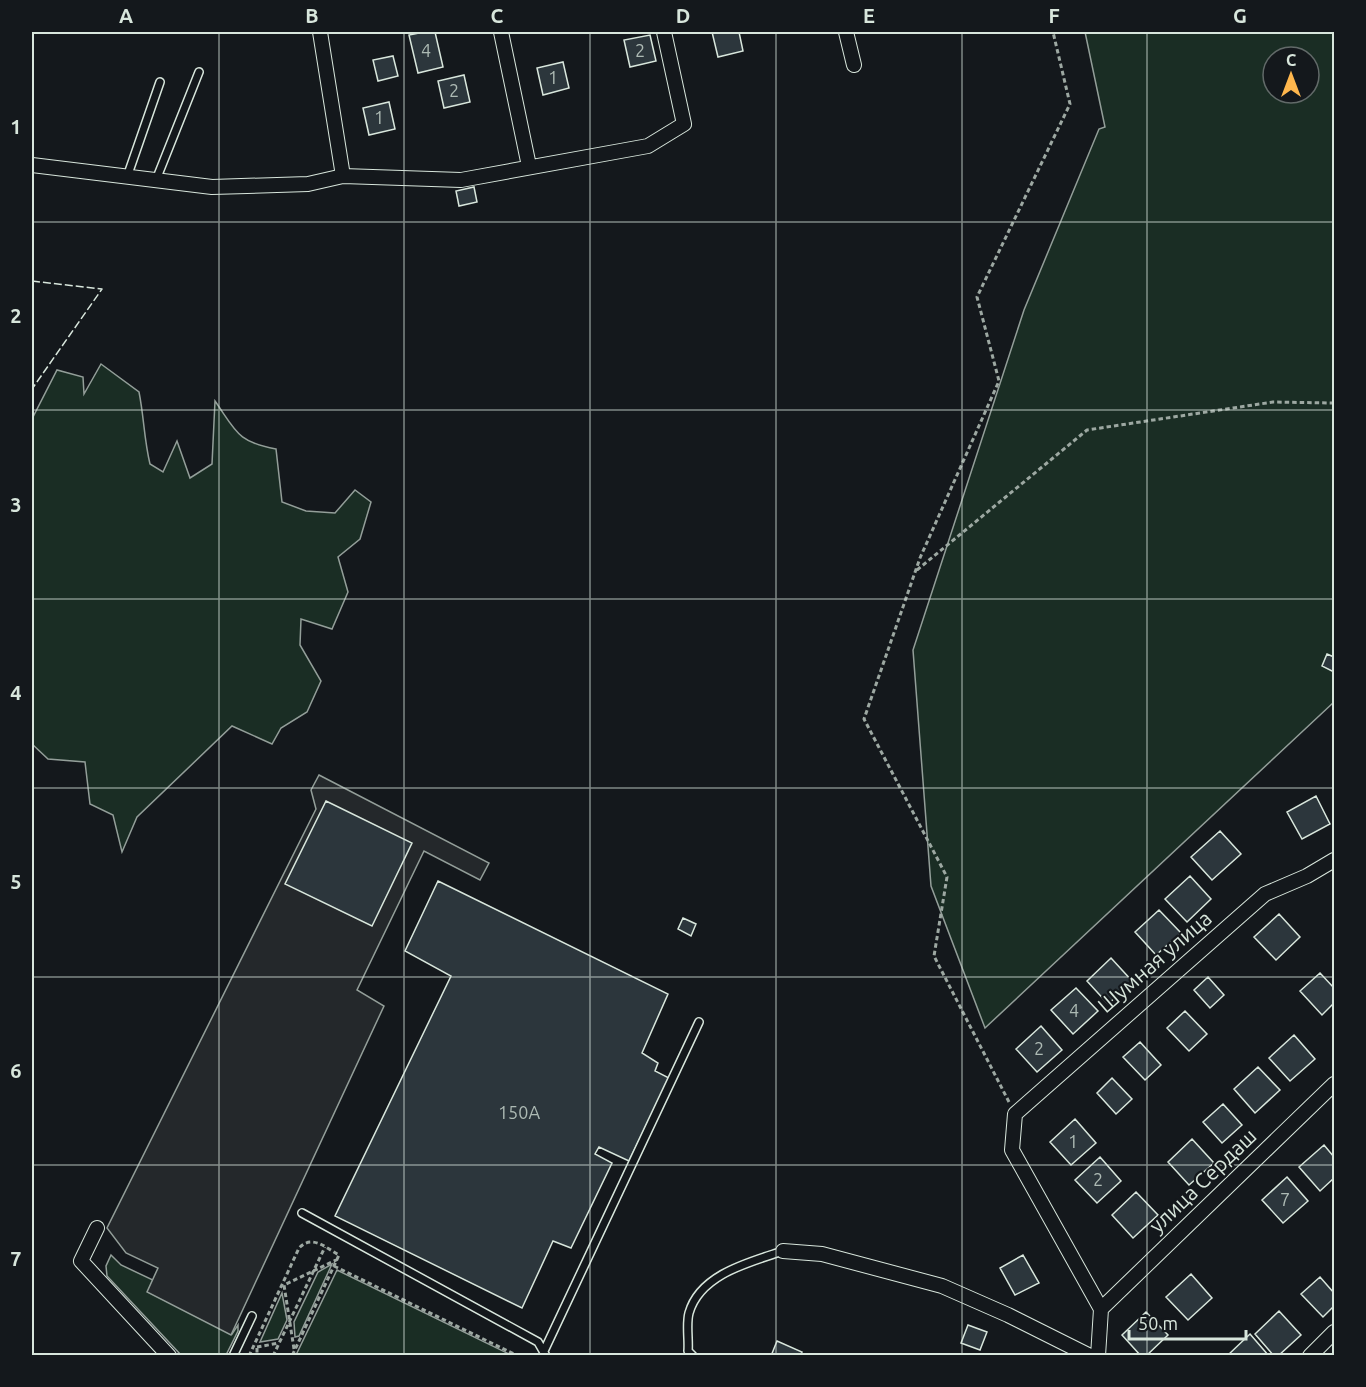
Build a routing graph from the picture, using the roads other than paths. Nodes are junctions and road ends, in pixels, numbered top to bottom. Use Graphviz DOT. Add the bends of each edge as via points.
graph roads {
  1 [pos="320,32"];
  2 [pos="501,32"];
  3 [pos="664,32"];
  4 [pos="846,32"];
  5 [pos="854,65"];
  6 [pos="199,72"];
  7 [pos="160,82"];
  8 [pos="32,165"];
  9 [pos="529,166"];
  10 [pos="343,176"];
  11 [pos="127,177"];
  12 [pos="156,180"];
  13 [pos="1335,860"];
  14 [pos="699,1022"];
  15 [pos="1335,1083"];
  16 [pos="302,1213"];
  17 [pos="97,1228"];
  18 [pos="783,1251"];
  19 [pos="1101,1309"];
  20 [pos="252,1316"];
  21 [pos="1335,1332"];
  22 [pos="545,1353"];
  23 [pos="168,1356"];
  24 [pos="233,1356"];
  25 [pos="693,1356"];
  26 [pos="1090,1356"];
  27 [pos="1098,1356"];
  28 [pos="1310,1356"];
  1 -- 10 [label="street"];
  2 -- 9 [label="street"];
  3 -- 9 [label="street" via="684,124 648,146"];
  4 -- 5 [label="street"];
  6 -- 12 [label="lane"];
  7 -- 11 [label="lane"];
  8 -- 11 [label="street"];
  9 -- 10 [label="street" via="461,180"];
  10 -- 12 [label="street" via="308,184 212,187"];
  11 -- 12 [label="street"];
  13 -- 19 [label="street, Шумная улица" via="1265,894 1015,1114 1012,1150"];
  14 -- 22 [label="lane"];
  15 -- 19 [label="street, улица Сердаш"];
  16 -- 22 [label="lane" via="538,1342"];
  17 -- 23 [label="street" via="81,1261"];
  18 -- 25 [label="lane" via="728,1269 705,1288 689,1313 688,1351"];
  18 -- 26 [label="street" via="822,1254 942,1286"];
  19 -- 27 [label="street"];
  20 -- 24 [label="lane"];
  21 -- 28 [label="street"];
}
